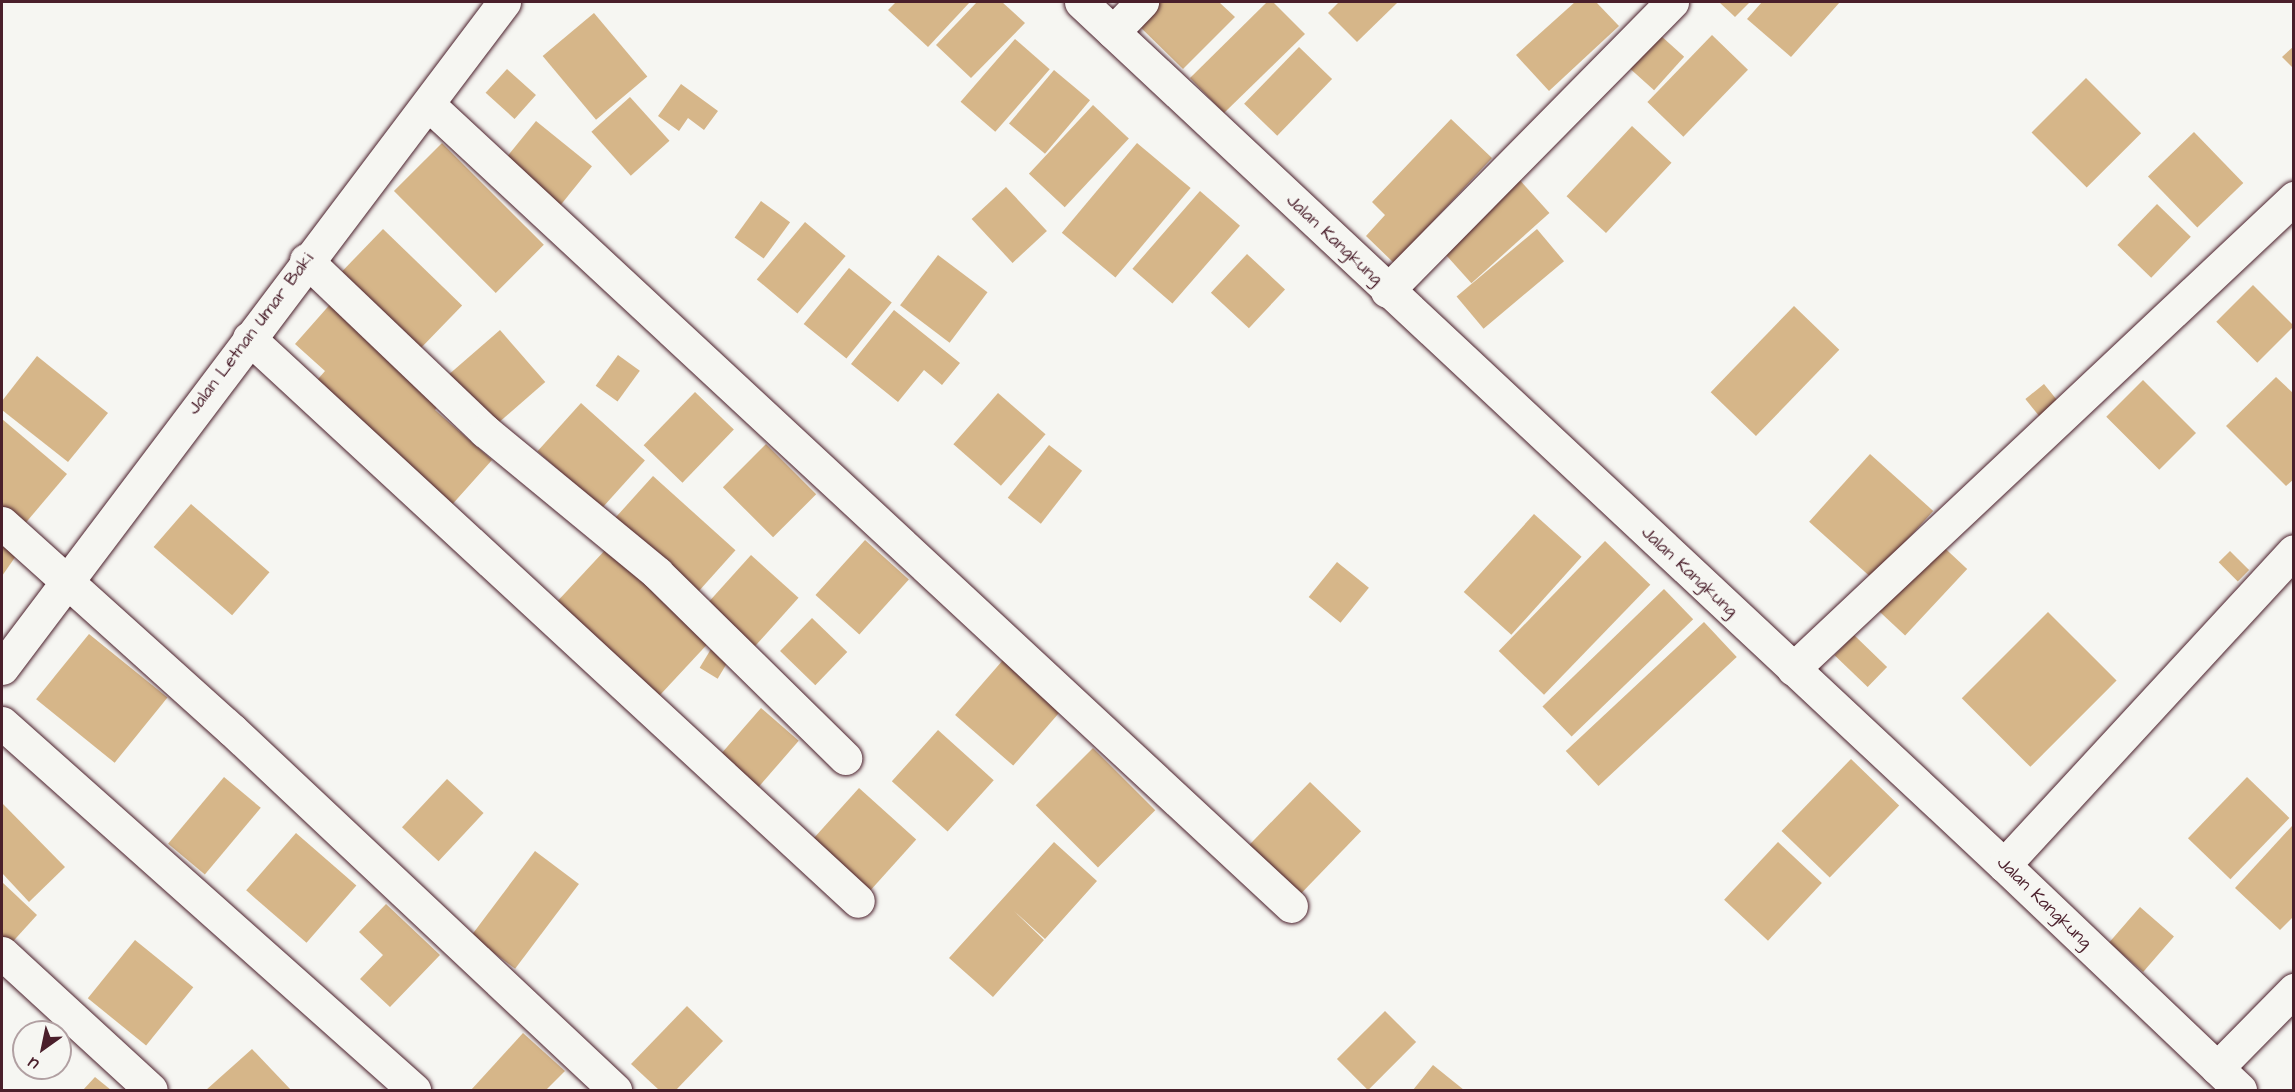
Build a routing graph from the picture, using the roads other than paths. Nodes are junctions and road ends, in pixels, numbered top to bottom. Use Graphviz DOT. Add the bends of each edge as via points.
graph roads {
  1 [pos="504,2"];
  2 [pos="1081,2"];
  3 [pos="1142,2"];
  4 [pos="1672,2"];
  5 [pos="1113,32"];
  6 [pos="428,104"];
  7 [pos="2294,198"];
  8 [pos="306,260"];
  9 [pos="1387,291"];
  10 [pos="249,338"];
  11 [pos="2,523"];
  12 [pos="2294,551"];
  13 [pos="65,581"];
  14 [pos="2,668"];
  15 [pos="1793,669"];
  16 [pos="2,723"];
  17 [pos="845,758"];
  18 [pos="2004,865"];
  19 [pos="858,901"];
  20 [pos="1290,906"];
  21 [pos="2,953"];
  22 [pos="2294,990"];
  23 [pos="2217,1068"];
  24 [pos="151,1090"];
  25 [pos="414,1090"];
  26 [pos="615,1090"];
  27 [pos="2240,1090"];
  1 -- 6 [label="street, Jalan Letnan Umar Baki"];
  2 -- 5 [label="street, Jalan Kangkung"];
  3 -- 5 [label="street"];
  4 -- 9 [label="street"];
  5 -- 9 [label="street, Jalan Kangkung"];
  6 -- 8 [label="street, Jalan Letnan Umar Baki"];
  6 -- 20 [label="street"];
  7 -- 15 [label="street"];
  8 -- 10 [label="street, Jalan Letnan Umar Baki"];
  8 -- 17 [label="street" via="485,431 657,573"];
  9 -- 15 [label="street, Jalan Kangkung"];
  10 -- 13 [label="street, Jalan Letnan Umar Baki"];
  10 -- 19 [label="street"];
  11 -- 13 [label="street"];
  12 -- 18 [label="street"];
  13 -- 14 [label="street, Jalan Letnan Umar Baki"];
  13 -- 26 [label="street" via="232,730"];
  15 -- 18 [label="street, Jalan Kangkung"];
  16 -- 25 [label="street"];
  18 -- 23 [label="street, Jalan Kangkung"];
  21 -- 24 [label="street"];
  22 -- 23 [label="street"];
  23 -- 27 [label="street, Jalan Kangkung"];
}
